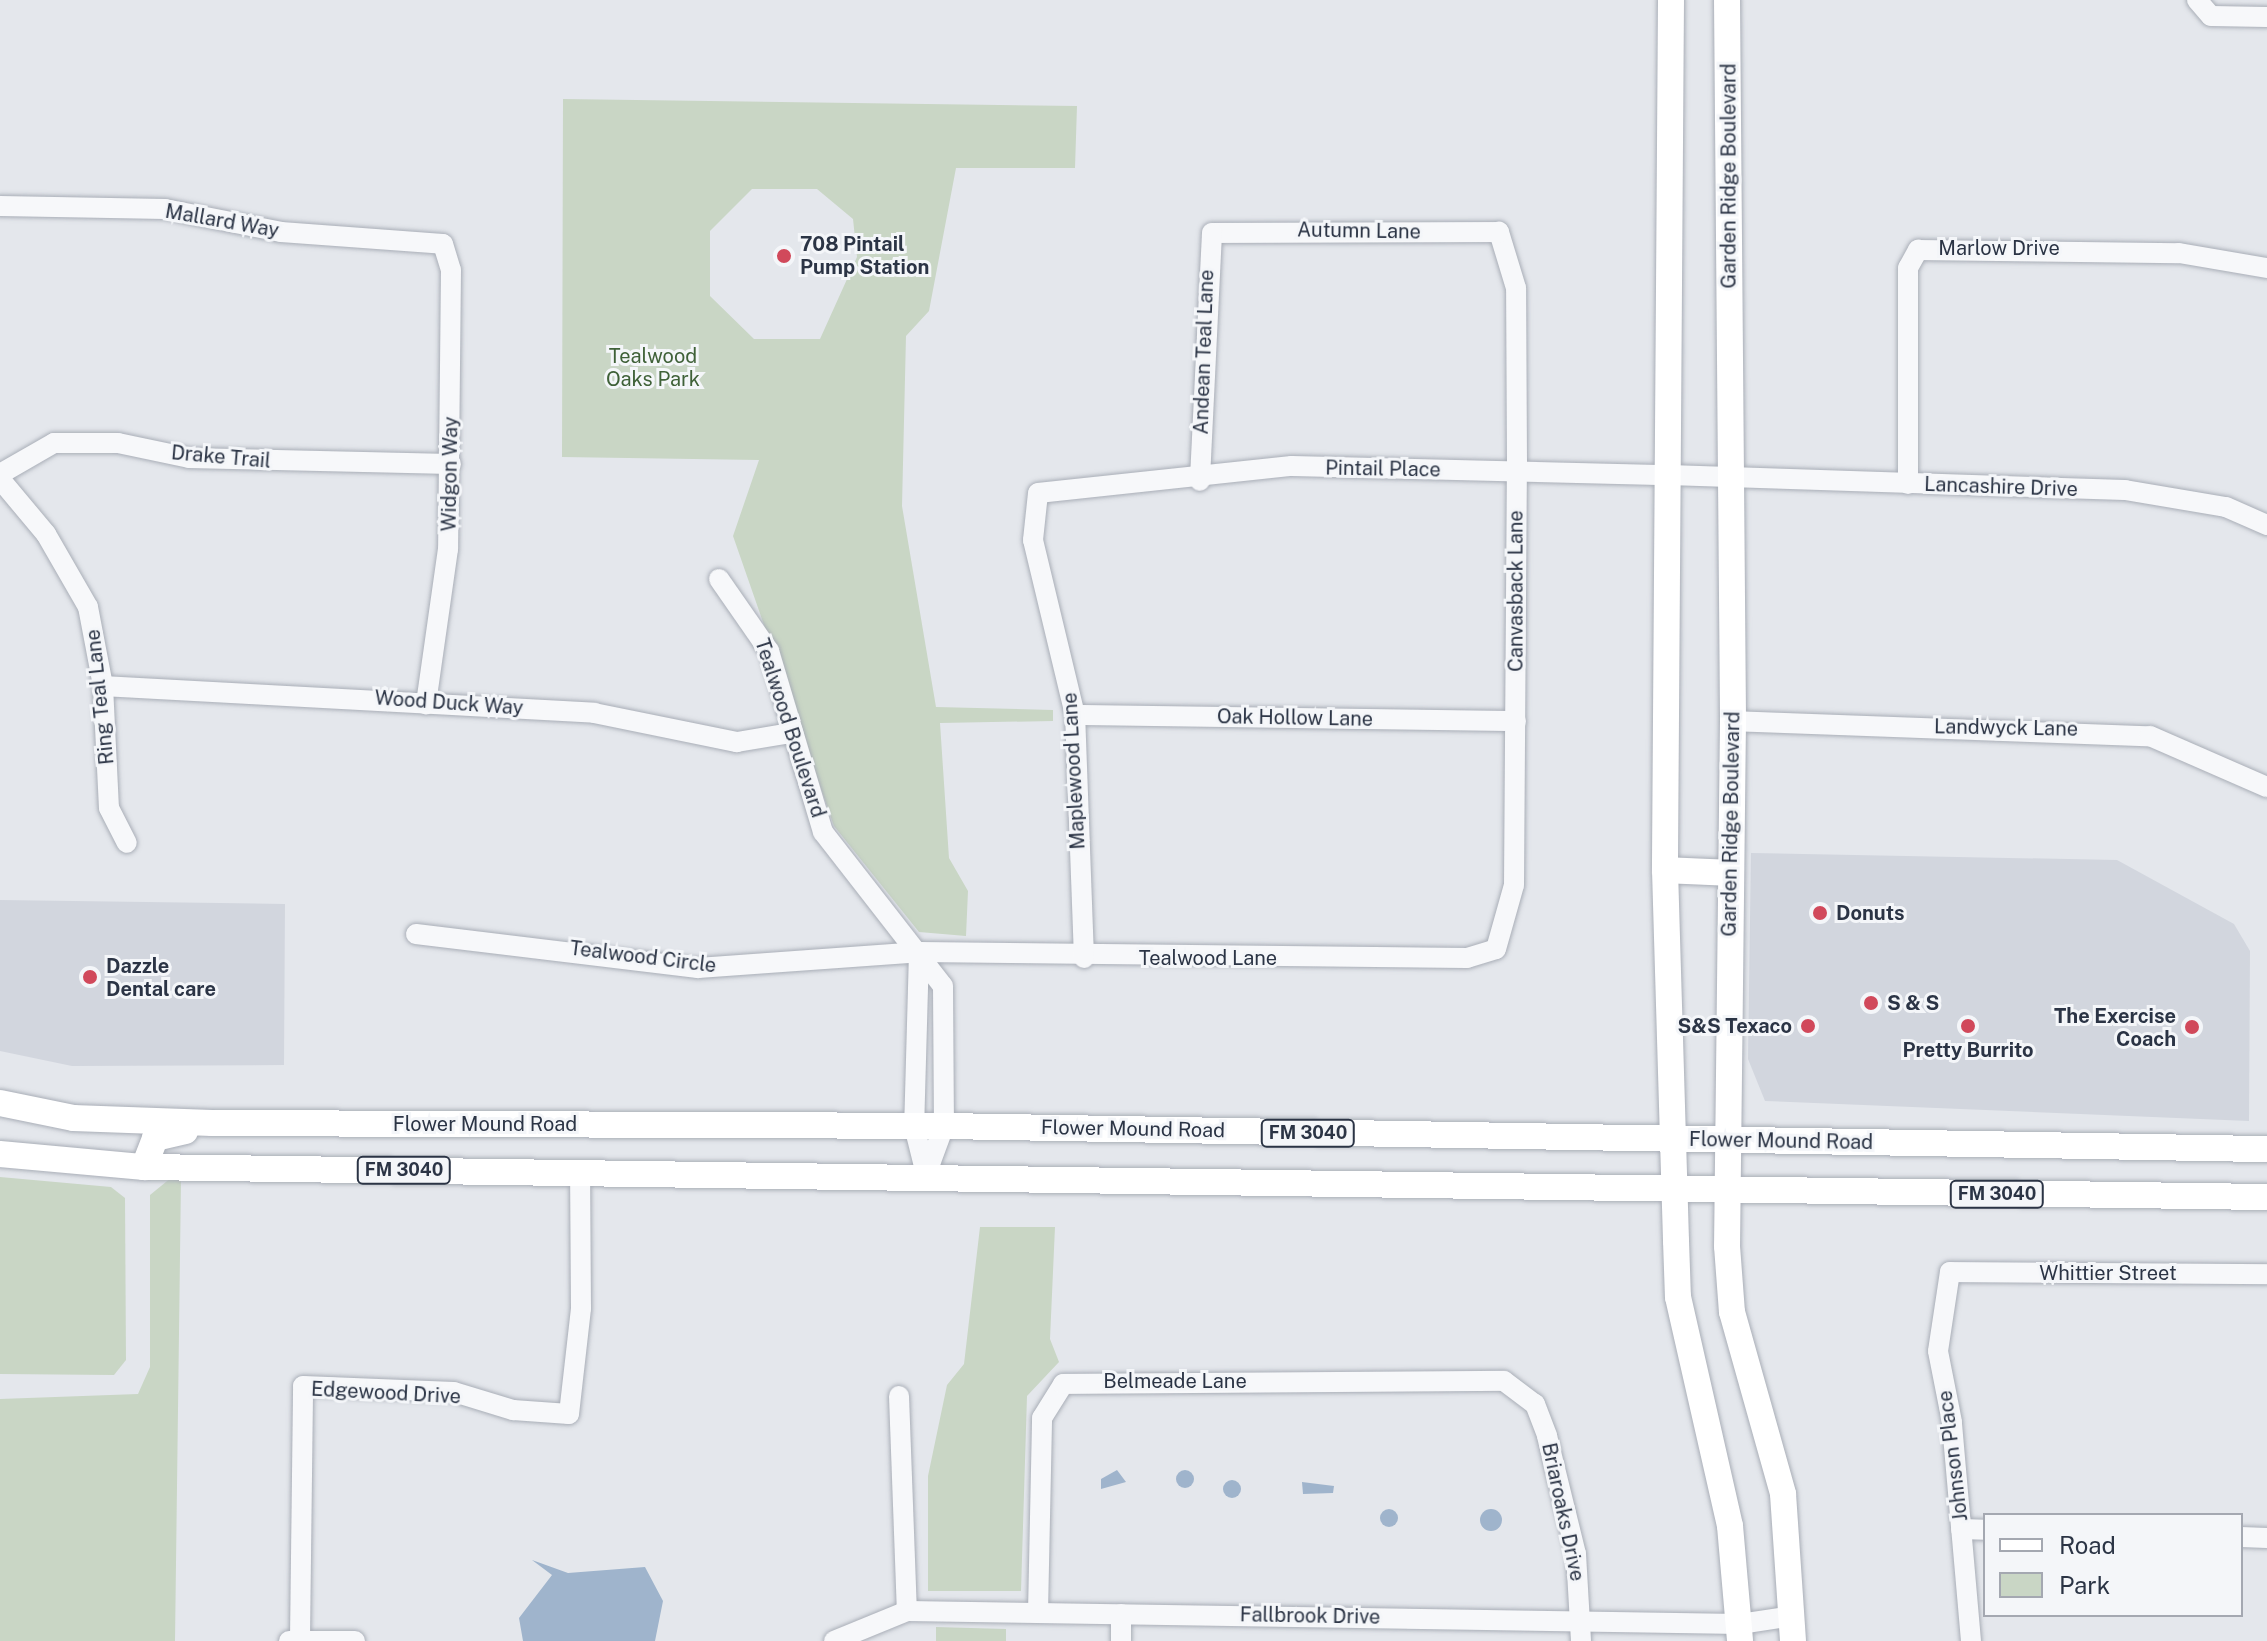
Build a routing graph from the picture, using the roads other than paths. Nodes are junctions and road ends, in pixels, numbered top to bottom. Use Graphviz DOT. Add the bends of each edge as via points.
graph roads {
  1 [pos="1671,0"];
  2 [pos="1727,0"];
  3 [pos="2197,0"];
  4 [pos="2267,17"];
  5 [pos="0,206"];
  6 [pos="1220,229"];
  7 [pos="1499,232"];
  8 [pos="443,244"];
  9 [pos="2267,268"];
  10 [pos="451,464"];
  11 [pos="1516,472"];
  12 [pos="1669,475"];
  13 [pos="0,476"];
  14 [pos="1731,478"];
  15 [pos="1200,481"];
  16 [pos="1908,484"];
  17 [pos="1038,493"];
  18 [pos="2267,525"];
  19 [pos="719,579"];
  20 [pos="103,686"];
  21 [pos="426,704"];
  22 [pos="1075,715"];
  23 [pos="1516,721"];
  24 [pos="1733,721"];
  25 [pos="791,733"];
  26 [pos="2267,787"];
  27 [pos="127,843"];
  28 [pos="1665,870"];
  29 [pos="1731,873"];
  30 [pos="416,934"];
  31 [pos="1496,949"];
  32 [pos="919,952"];
  33 [pos="1084,958"];
  34 [pos="0,1103"];
  35 [pos="212,1123"];
  36 [pos="914,1126"];
  37 [pos="944,1126"];
  38 [pos="1673,1140"];
  39 [pos="1728,1140"];
  40 [pos="2267,1149"];
  41 [pos="0,1154"];
  42 [pos="144,1167"];
  43 [pos="580,1172"];
  44 [pos="926,1175"];
  45 [pos="1674,1190"];
  46 [pos="1727,1190"];
  47 [pos="2267,1197"];
  48 [pos="1950,1272"];
  49 [pos="2267,1274"];
  50 [pos="1523,1390"];
  51 [pos="899,1396"];
  52 [pos="1961,1529"];
  53 [pos="1983,1530"];
  54 [pos="2243,1537"];
  55 [pos="2267,1538"];
  56 [pos="907,1611"];
  57 [pos="1038,1613"];
  58 [pos="1121,1614"];
  59 [pos="1581,1619"];
  60 [pos="1793,1628"];
  61 [pos="1740,1632"];
  62 [pos="294,1640"];
  63 [pos="355,1641"];
  64 [pos="834,1641"];
  65 [pos="1121,1641"];
  66 [pos="1581,1641"];
  67 [pos="1971,1641"];
  1 -- 12 [label="main road"];
  2 -- 14 [label="main road, Garden Ridge Boulevard"];
  3 -- 4 [label="street" via="2211,16"];
  5 -- 8 [label="street, Mallard Way" via="165,209 281,232"];
  6 -- 7 [label="street, Autumn Lane"];
  6 -- 15 [label="street, Andean Teal Lane" via="1208,241"];
  7 -- 11 [label="street, Canvasback Lane" via="1516,288"];
  8 -- 10 [label="street, Widgon Way" via="451,270"];
  9 -- 16 [label="street, Marlow Drive" via="2179,253 1918,250 1908,268"];
  10 -- 13 [label="street, Drake Trail" via="189,458 118,443 54,443"];
  10 -- 21 [label="street, Widgon Way" via="448,549"];
  11 -- 12 [label="street, Pintail Place"];
  11 -- 15 [label="street, Pintail Place" via="1292,466"];
  11 -- 23 [label="street, Canvasback Lane"];
  12 -- 14 [label="street, Pintail Place"];
  12 -- 28 [label="main road"];
  13 -- 20 [label="street, Ring Teal Lane" via="81,589"];
  14 -- 16 [label="street, Lancashire Drive"];
  14 -- 24 [label="main road, Garden Ridge Boulevard"];
  15 -- 17 [label="street, Pintail Place"];
  16 -- 18 [label="street, Lancashire Drive" via="2151,493 2226,507"];
  17 -- 22 [label="street, Maplewood Lane" via="1033,540"];
  19 -- 25 [label="street, Tealwood Boulevard" via="769,651"];
  20 -- 21 [label="street, Wood Duck Way"];
  20 -- 27 [label="street, Ring Teal Lane" via="109,808"];
  21 -- 25 [label="street, Wood Duck Way" via="618,715 737,742"];
  22 -- 23 [label="street, Oak Hollow Lane"];
  22 -- 33 [label="street, Maplewood Lane"];
  23 -- 31 [label="street, Canvasback Lane" via="1514,885"];
  24 -- 26 [label="street, Landwyck Lane" via="2150,736"];
  24 -- 29 [label="main road, Garden Ridge Boulevard"];
  25 -- 32 [label="street, Tealwood Boulevard" via="823,832"];
  28 -- 29 [label="main road"];
  28 -- 38 [label="main road"];
  29 -- 39 [label="main road, Garden Ridge Boulevard"];
  30 -- 32 [label="street, Tealwood Circle" via="698,968"];
  31 -- 33 [label="street, Tealwood Lane" via="1467,958"];
  32 -- 33 [label="street, Tealwood Lane"];
  32 -- 36 [label="street"];
  32 -- 37 [label="street, Tealwood Boulevard" via="943,986"];
  34 -- 35 [label="main road, Flower Mound Road / FM 3040" via="73,1118"];
  35 -- 36 [label="main road, Flower Mound Road / FM 3040"];
  35 -- 42 [label="main road" via="155,1138"];
  36 -- 37 [label="main road, Flower Mound Road / FM 3040"];
  36 -- 44 [label="street"];
  37 -- 38 [label="main road, Flower Mound Road / FM 3040"];
  37 -- 44 [label="street, Tealwood Boulevard"];
  38 -- 39 [label="main road, Flower Mound Road / FM 3040"];
  38 -- 45 [label="main road"];
  39 -- 40 [label="main road, Flower Mound Road / FM 3040"];
  39 -- 46 [label="main road, Garden Ridge Boulevard"];
  41 -- 42 [label="main road, FM 3040"];
  42 -- 43 [label="main road, FM 3040"];
  43 -- 44 [label="main road, FM 3040"];
  43 -- 62 [label="street, Edgewood Drive" via="581,1308 569,1414 513,1410 454,1392 303,1386"];
  44 -- 45 [label="main road, FM 3040"];
  45 -- 46 [label="main road, FM 3040"];
  45 -- 61 [label="main road" via="1678,1297 1730,1526"];
  46 -- 47 [label="main road, FM 3040"];
  46 -- 60 [label="main road, Garden Ridge Boulevard" via="1732,1312 1783,1494"];
  48 -- 49 [label="street, Whittier Street"];
  48 -- 52 [label="street, Johnson Place" via="1938,1351"];
  50 -- 57 [label="street, Belmeade Lane" via="1504,1381 1063,1384 1042,1418"];
  50 -- 59 [label="street, Briaroaks Drive" via="1547,1436 1569,1520"];
  51 -- 56 [label="street"];
  52 -- 53 [label="street"];
  52 -- 67 [label="street, Johnson Place"];
  54 -- 55 [label="street"];
  56 -- 57 [label="street, Fallbrook Drive"];
  56 -- 64 [label="street, Fallbrook Drive"];
  57 -- 58 [label="street, Fallbrook Drive"];
  58 -- 59 [label="street, Fallbrook Drive"];
  58 -- 65 [label="street"];
  59 -- 61 [label="street, Fallbrook Drive"];
  59 -- 66 [label="street, Briaroaks Drive"];
  60 -- 61 [label="street, Fallbrook Drive"];
  62 -- 63 [label="street"];
}
